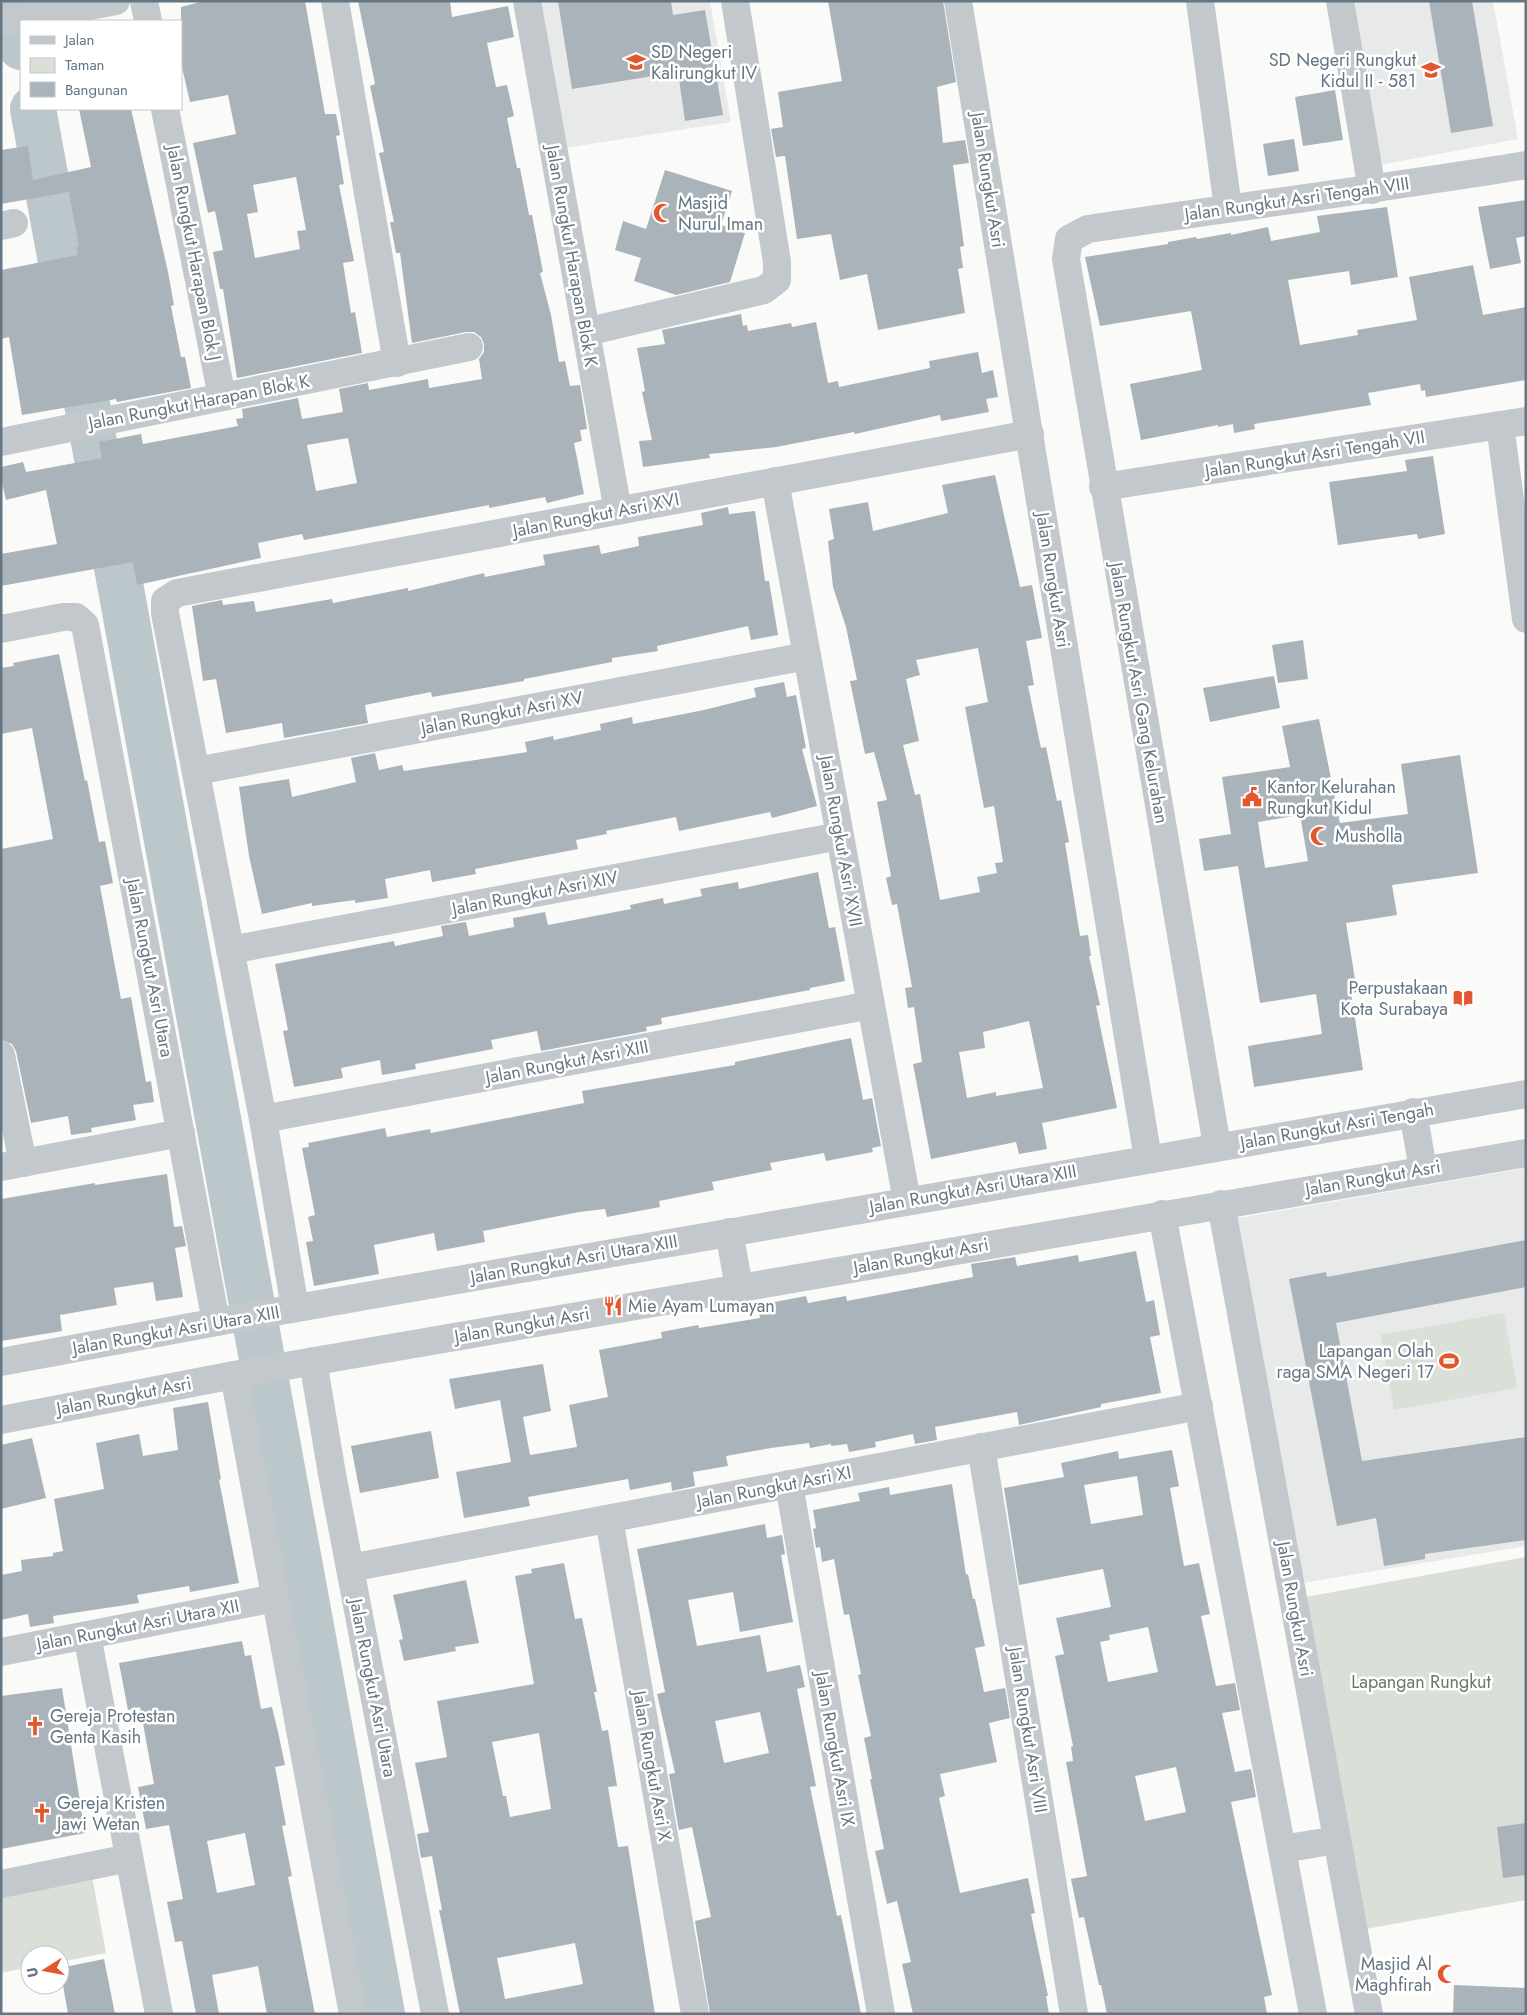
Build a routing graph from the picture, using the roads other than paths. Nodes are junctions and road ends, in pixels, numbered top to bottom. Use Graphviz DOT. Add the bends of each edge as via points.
graph roads {
  1 [pos="116,1"];
  2 [pos="144,1"];
  3 [pos="335,1"];
  4 [pos="527,1"];
  5 [pos="735,1"];
  6 [pos="958,1"];
  7 [pos="1200,1"];
  8 [pos="1340,1"];
  9 [pos="148,20"];
  10 [pos="1,23"];
  11 [pos="165,110"];
  12 [pos="1526,165"];
  13 [pos="1372,190"];
  14 [pos="1228,208"];
  15 [pos="1070,239"];
  16 [pos="586,332"];
  17 [pos="469,348"];
  18 [pos="397,363"];
  19 [pos="222,397"];
  20 [pos="1513,423"];
  21 [pos="1030,434"];
  22 [pos="1,442"];
  23 [pos="776,482"];
  24 [pos="1103,487"];
  25 [pos="618,511"];
  26 [pos="1526,619"];
  27 [pos="1,629"];
  28 [pos="807,656"];
  29 [pos="196,771"];
  30 [pos="840,836"];
  31 [pos="230,950"];
  32 [pos="871,1005"];
  33 [pos="1,1055"];
  34 [pos="1526,1094"];
  35 [pos="1413,1112"];
  36 [pos="263,1119"];
  37 [pos="181,1132"];
  38 [pos="1217,1146"];
  39 [pos="1526,1153"];
  40 [pos="1148,1158"];
  41 [pos="12,1165"];
  42 [pos="1423,1170"];
  43 [pos="907,1201"];
  44 [pos="1221,1204"];
  45 [pos="1162,1214"];
  46 [pos="729,1232"];
  47 [pos="739,1287"];
  48 [pos="288,1310"];
  49 [pos="222,1321"];
  50 [pos="1,1362"];
  51 [pos="304,1362"];
  52 [pos="238,1374"];
  53 [pos="1199,1406"];
  54 [pos="1,1420"];
  55 [pos="981,1447"];
  56 [pos="789,1484"];
  57 [pos="609,1518"];
  58 [pos="350,1568"];
  59 [pos="276,1598"];
  60 [pos="87,1635"];
  61 [pos="1,1652"];
  62 [pos="1337,1840"];
  63 [pos="1282,1849"];
  64 [pos="129,1858"];
  65 [pos="1,1884"];
  66 [pos="159,2014"];
  67 [pos="353,2014"];
  68 [pos="435,2014"];
  69 [pos="695,2014"];
  70 [pos="882,2014"];
  71 [pos="1074,2014"];
  72 [pos="1313,2014"];
  73 [pos="1369,2014"];
  1 -- 10 [label="street"];
  2 -- 9 [label="street"];
  3 -- 18 [label="street"];
  4 -- 16 [label="street, Jalan Rungkut Harapan Blok K"];
  5 -- 16 [label="street" via="777,262 777,280 764,290"];
  6 -- 21 [label="street, Jalan Rungkut Asri"];
  7 -- 14 [label="street"];
  8 -- 13 [label="street"];
  11 -- 19 [label="street, Jalan Rungkut Harapan Blok J"];
  12 -- 13 [label="street, Jalan Rungkut Asri Tengah VIII"];
  13 -- 14 [label="street, Jalan Rungkut Asri Tengah VIII"];
  14 -- 15 [label="street, Jalan Rungkut Asri Tengah VIII" via="1088,229"];
  15 -- 24 [label="street, Jalan Rungkut Asri Gang Kelurahan" via="1066,259"];
  16 -- 25 [label="street, Jalan Rungkut Harapan Blok K"];
  17 -- 18 [label="street, Jalan Rungkut Harapan Blok K"];
  18 -- 19 [label="street, Jalan Rungkut Harapan Blok K"];
  19 -- 22 [label="street, Jalan Rungkut Harapan Blok K"];
  20 -- 24 [label="street, Jalan Rungkut Asri Tengah VII"];
  20 -- 26 [label="street"];
  21 -- 23 [label="street, Jalan Rungkut Asri XVI"];
  21 -- 40 [label="street, Jalan Rungkut Asri"];
  23 -- 25 [label="street, Jalan Rungkut Asri XVI"];
  23 -- 28 [label="street, Jalan Rungkut Asri XVII"];
  24 -- 38 [label="street, Jalan Rungkut Asri Gang Kelurahan"];
  25 -- 29 [label="street, Jalan Rungkut Asri XVI" via="177,592 165,602 165,613"];
  27 -- 37 [label="street, Jalan Rungkut Asri Utara" via="63,617 76,617 85,625"];
  28 -- 29 [label="street, Jalan Rungkut Asri XV"];
  28 -- 30 [label="street, Jalan Rungkut Asri XVII"];
  29 -- 31 [label="street"];
  30 -- 31 [label="street, Jalan Rungkut Asri XIV"];
  30 -- 32 [label="street, Jalan Rungkut Asri XVII"];
  31 -- 36 [label="street"];
  32 -- 36 [label="street, Jalan Rungkut Asri XIII"];
  32 -- 43 [label="street, Jalan Rungkut Asri XVII"];
  33 -- 41 [label="street"];
  34 -- 35 [label="street, Jalan Rungkut Asri Tengah"];
  35 -- 38 [label="street, Jalan Rungkut Asri Tengah"];
  35 -- 42 [label="street"];
  36 -- 48 [label="street"];
  37 -- 41 [label="street"];
  37 -- 49 [label="street, Jalan Rungkut Asri Utara"];
  38 -- 40 [label="street, Jalan Rungkut Asri Tengah"];
  39 -- 42 [label="street, Jalan Rungkut Asri"];
  40 -- 43 [label="street, Jalan Rungkut Asri Utara XIII"];
  42 -- 44 [label="street, Jalan Rungkut Asri"];
  43 -- 46 [label="street, Jalan Rungkut Asri Utara XIII"];
  44 -- 45 [label="street, Jalan Rungkut Asri"];
  44 -- 62 [label="street, Jalan Rungkut Asri"];
  45 -- 47 [label="street, Jalan Rungkut Asri"];
  45 -- 53 [label="street"];
  46 -- 47 [label="street"];
  46 -- 48 [label="street, Jalan Rungkut Asri Utara XIII"];
  47 -- 51 [label="street, Jalan Rungkut Asri"];
  48 -- 49 [label="street, Jalan Rungkut Asri Utara XIII"];
  49 -- 50 [label="street, Jalan Rungkut Asri Utara XIII"];
  51 -- 52 [label="street, Jalan Rungkut Asri"];
  51 -- 58 [label="street, Jalan Rungkut Asri Utara"];
  52 -- 54 [label="street, Jalan Rungkut Asri"];
  52 -- 59 [label="street"];
  53 -- 55 [label="street, Jalan Rungkut Asri XI"];
  53 -- 63 [label="street"];
  55 -- 56 [label="street, Jalan Rungkut Asri XI"];
  55 -- 71 [label="street, Jalan Rungkut Asri VIII"];
  56 -- 57 [label="street, Jalan Rungkut Asri XI"];
  56 -- 70 [label="street, Jalan Rungkut Asri IX"];
  57 -- 58 [label="street, Jalan Rungkut Asri XI"];
  57 -- 69 [label="street, Jalan Rungkut Asri X"];
  58 -- 68 [label="street, Jalan Rungkut Asri Utara"];
  59 -- 60 [label="street, Jalan Rungkut Asri Utara XII"];
  59 -- 67 [label="street"];
  60 -- 61 [label="street, Jalan Rungkut Asri Utara XII"];
  60 -- 64 [label="street"];
  62 -- 63 [label="street"];
  62 -- 73 [label="street, Jalan Rungkut Asri"];
  63 -- 72 [label="street"];
  64 -- 65 [label="street"];
  64 -- 66 [label="street"];
}
